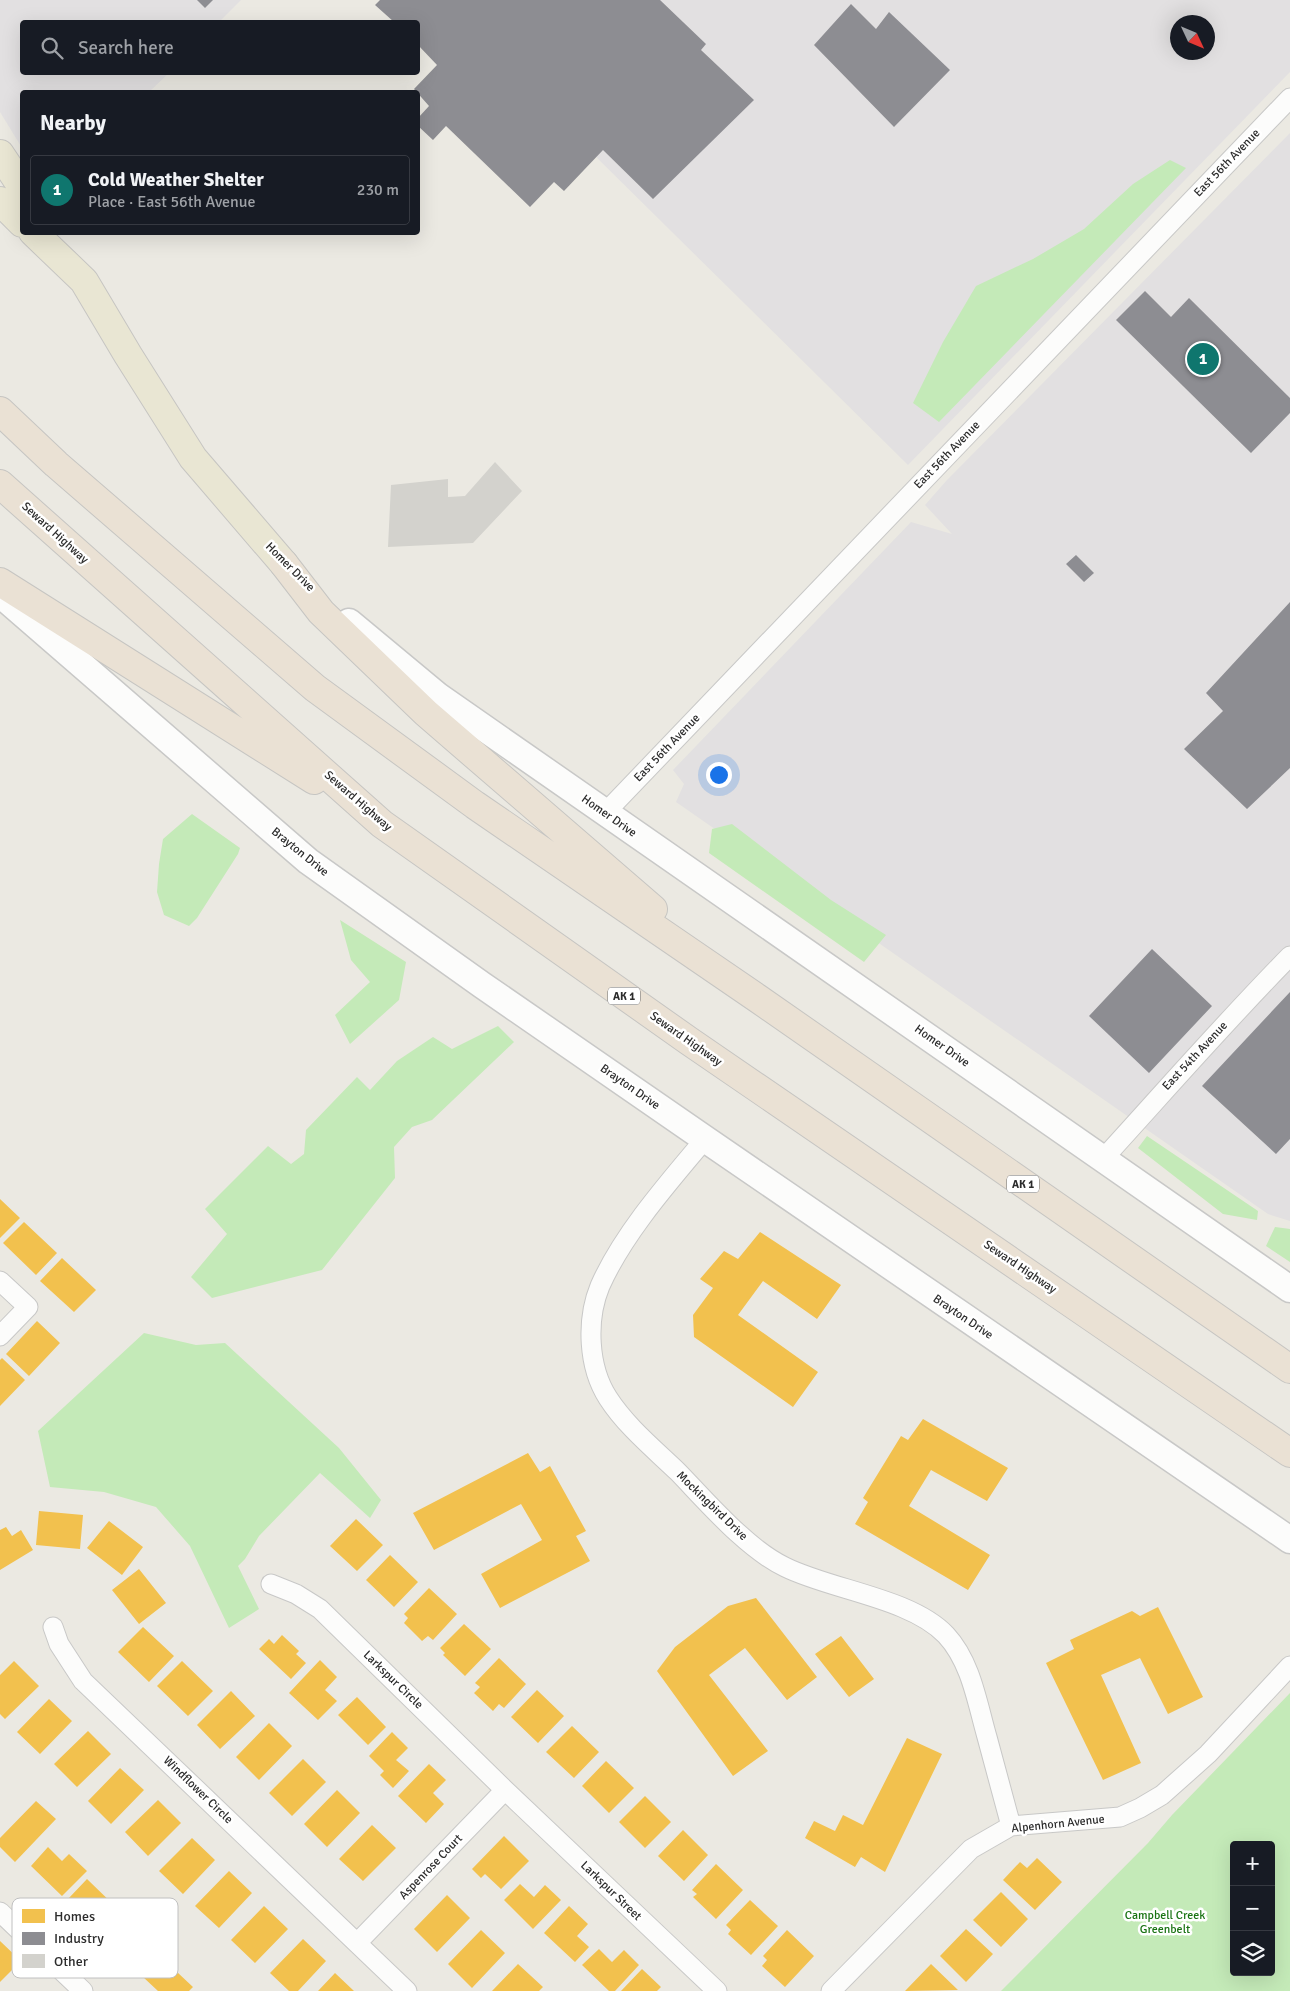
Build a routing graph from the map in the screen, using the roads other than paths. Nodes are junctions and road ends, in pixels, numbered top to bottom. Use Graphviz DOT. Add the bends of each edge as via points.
graph roads {
  1 [pos="1290,98"];
  2 [pos="0,154"];
  3 [pos="20,184"];
  4 [pos="0,201"];
  5 [pos="20,221"];
  6 [pos="36,235"];
  7 [pos="54,235"];
  8 [pos="84,282"];
  9 [pos="0,412"];
  10 [pos="0,484"];
  11 [pos="284,564"];
  12 [pos="0,582"];
  13 [pos="0,594"];
  14 [pos="605,813"];
  15 [pos="382,824"];
  16 [pos="1290,956"];
  17 [pos="756,998"];
  18 [pos="704,1139"];
  19 [pos="1103,1159"];
  20 [pos="0,1281"];
  21 [pos="1290,1290"];
  22 [pos="0,1336"];
  23 [pos="1290,1369"];
  24 [pos="1290,1453"];
  25 [pos="1290,1540"];
  26 [pos="271,1584"];
  27 [pos="53,1626"];
  28 [pos="1290,1666"];
  29 [pos="506,1790"];
  30 [pos="1011,1826"];
  31 [pos="0,1912"];
  32 [pos="12,1923"];
  33 [pos="357,1943"];
  34 [pos="69,1978"];
  35 [pos="83,1991"];
  36 [pos="407,1991"];
  37 [pos="717,1991"];
  38 [pos="831,1991"];
  1 -- 14 [label="street, East 56th Avenue"];
  2 -- 3 [label="main road"];
  4 -- 5 [label="main road"];
  6 -- 8 [label="main road, Homer Drive"];
  7 -- 8 [label="main road"];
  8 -- 11 [label="main road, Homer Drive" via="193,458"];
  9 -- 17 [label="highway, AK 1" via="315,688 475,805"];
  10 -- 15 [label="highway, Seward Highway / AK 1"];
  11 -- 14 [label="main road, Homer Drive" via="438,696"];
  11 -- 17 [label="highway" via="322,612 426,712"];
  12 -- 15 [label="highway"];
  13 -- 18 [label="main road, Brayton Drive" via="308,861"];
  14 -- 19 [label="main road, Homer Drive"];
  15 -- 24 [label="highway, Seward Highway / AK 1" via="689,1041"];
  16 -- 19 [label="street, East 54th Avenue" via="1186,1065"];
  17 -- 23 [label="highway, AK 1"];
  18 -- 25 [label="main road, Brayton Drive"];
  18 -- 30 [label="street, Mockingbird Drive" via="654,1200 600,1287 592,1313 591,1343 596,1370 607,1397 627,1422 742,1537 783,1566 901,1607 926,1618 945,1634 961,1654 973,1685"];
  19 -- 21 [label="main road, Homer Drive"];
  20 -- 22 [label="street" via="28,1307"];
  26 -- 29 [label="street, Larkspur Circle" via="320,1609"];
  27 -- 33 [label="street, Windflower Circle" via="59,1644 84,1681"];
  28 -- 30 [label="street, Alpenhorn Avenue" via="1208,1754 1162,1796 1120,1817"];
  29 -- 33 [label="street, Aspenrose Court"];
  29 -- 37 [label="street, Larkspur Street"];
  30 -- 38 [label="street, Alpenhorn Avenue" via="971,1849"];
  31 -- 32 [label="street"];
  33 -- 36 [label="street, Windflower Circle"];
  34 -- 35 [label="street"];
}
